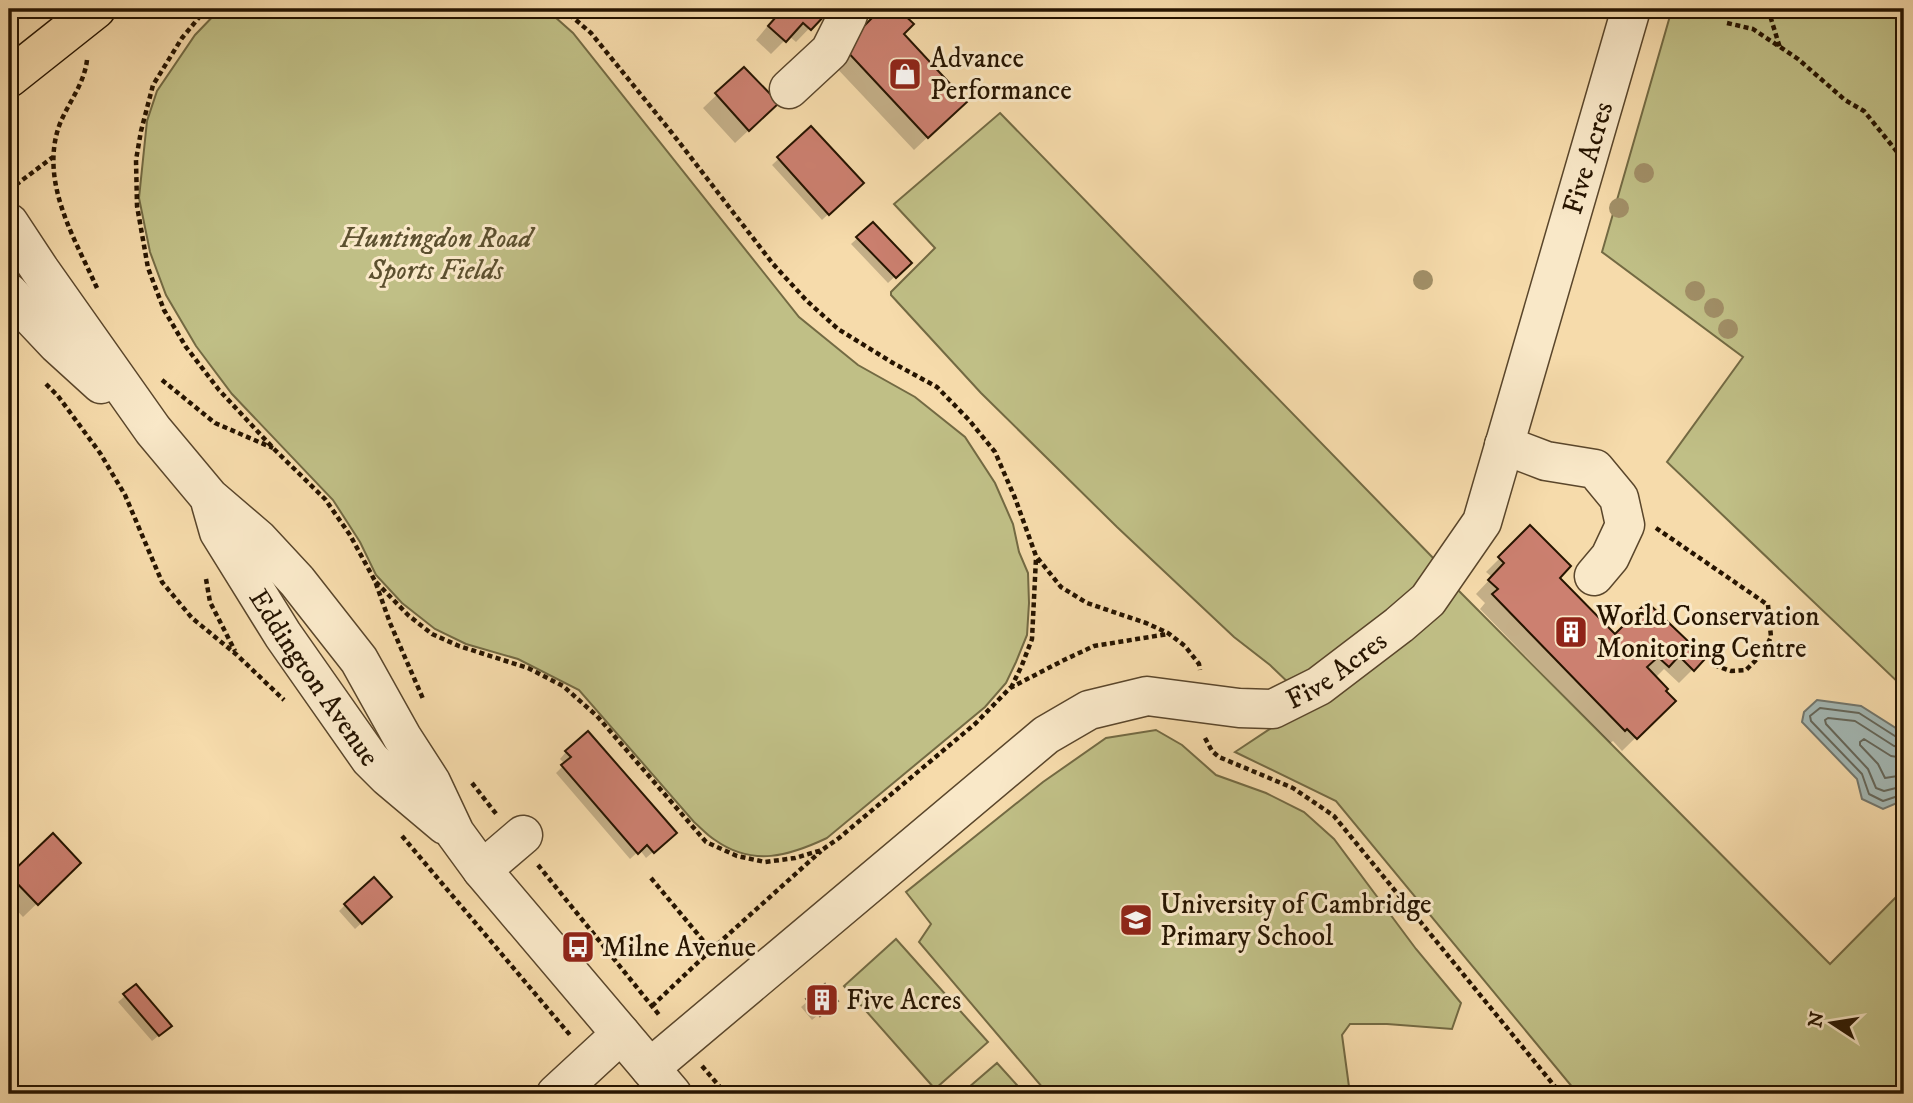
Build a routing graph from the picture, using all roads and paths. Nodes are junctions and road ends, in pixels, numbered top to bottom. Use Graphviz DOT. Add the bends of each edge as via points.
graph roads {
  1 [pos="206,9"];
  2 [pos="563,9"];
  3 [pos="847,9"];
  4 [pos="1631,9"];
  5 [pos="1768,9"];
  6 [pos="94,10"];
  7 [pos="1727,23"];
  8 [pos="1780,48"];
  9 [pos="9,78"];
  10 [pos="789,89"];
  11 [pos="53,157"];
  12 [pos="1904,158"];
  13 [pos="9,190"];
  14 [pos="9,223"];
  15 [pos="9,293"];
  16 [pos="99,294"];
  17 [pos="153,370"];
  18 [pos="39,376"];
  19 [pos="153,430"];
  20 [pos="1504,445"];
  21 [pos="274,449"];
  22 [pos="1625,525"];
  23 [pos="1036,556"];
  24 [pos="1594,576"];
  25 [pos="375,581"];
  26 [pos="1168,633"];
  27 [pos="1199,664"];
  28 [pos="1714,665"];
  29 [pos="1010,688"];
  30 [pos="286,701"];
  31 [pos="426,705"];
  32 [pos="1267,777"];
  33 [pos="467,778"];
  34 [pos="393,827"];
  35 [pos="520,838"];
  36 [pos="822,850"];
  37 [pos="482,870"];
  38 [pos="651,878"];
  39 [pos="711,950"];
  40 [pos="621,1034"];
  41 [pos="592,1061"];
  42 [pos="661,1081"];
  43 [pos="556,1094"];
  44 [pos="1561,1094"];
  1 -- 21 [label="path" via="153,85 135,160 137,206 148,268 164,310 219,390"];
  2 -- 23 [label="path" via="591,33 807,301 838,329 937,387 969,420 995,452"];
  3 -- 10 [label="street" via="830,51"];
  4 -- 20 [label="street, Five Acres"];
  5 -- 8 [label="path"];
  6 -- 9 [label="main road"];
  6 -- 11 [label="path" via="85,74 58,129"];
  7 -- 8 [label="path" via="1753,29"];
  8 -- 12 [label="path" via="1864,111"];
  11 -- 13 [label="path"];
  11 -- 16 [label="path" via="57,196"];
  14 -- 19 [label="street, Eddington Avenue"];
  15 -- 19 [label="street, Eddington Avenue" via="57,344"];
  17 -- 21 [label="path" via="215,424"];
  18 -- 30 [label="path" via="100,453 125,495 162,582 192,618"];
  19 -- 37 [label="street, Eddington Avenue" via="209,497 219,532 283,635 370,759 455,833"];
  20 -- 22 [label="street" via="1546,461 1595,469 1619,498"];
  20 -- 42 [label="street, Five Acres" via="1482,522 1428,600 1399,625 1319,685 1273,709 1147,696 1089,710 1046,735"];
  21 -- 25 [label="path" via="325,499"];
  22 -- 24 [label="street" via="1610,557"];
  22 -- 28 [label="path" via="1651,524 1768,605 1771,637 1763,653 1746,670"];
  23 -- 26 [label="path" via="1061,587 1087,603"];
  23 -- 29 [label="path" via="1032,639"];
  25 -- 31 [label="path"];
  25 -- 36 [label="path" via="432,634 528,668 571,693 597,716 706,842 765,862"];
  26 -- 27 [label="path"];
  26 -- 29 [label="path" via="1094,646"];
  29 -- 36 [label="path" via="976,723"];
  32 -- 44 [label="path" via="1293,788 1334,816"];
  33 -- 35 [label="path"];
  34 -- 41 [label="path"];
  35 -- 37 [label="street"];
  35 -- 39 [label="path" via="652,1006"];
  36 -- 39 [label="path"];
  37 -- 40 [label="street, Eddington Avenue"];
  38 -- 39 [label="path"];
  40 -- 41 [label="street"];
  40 -- 42 [label="street, Eddington Avenue"];
  41 -- 43 [label="street"];
}
